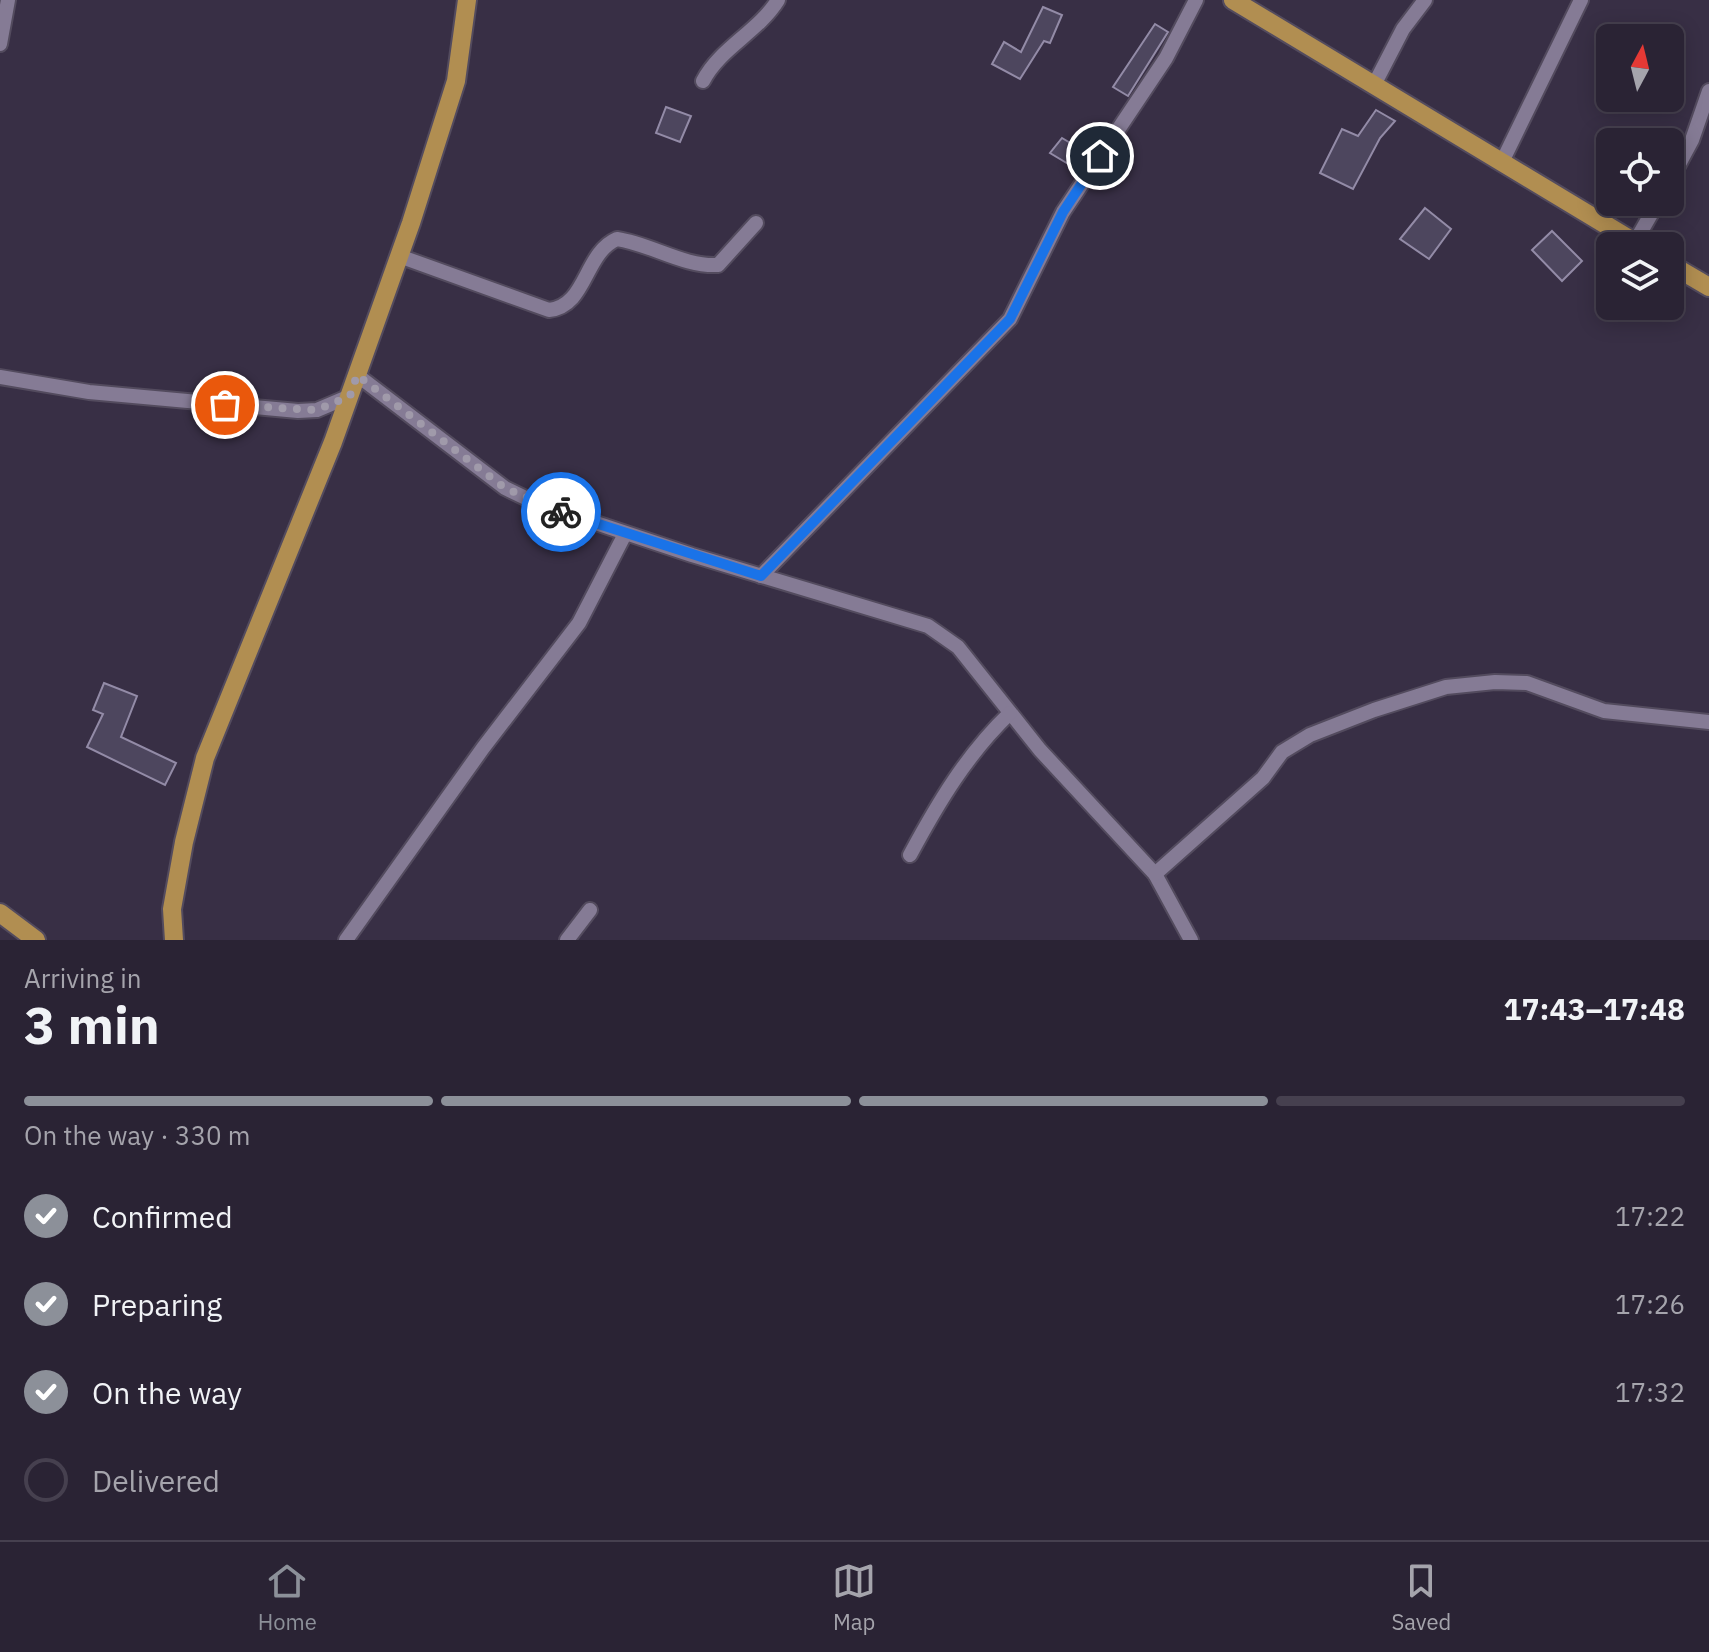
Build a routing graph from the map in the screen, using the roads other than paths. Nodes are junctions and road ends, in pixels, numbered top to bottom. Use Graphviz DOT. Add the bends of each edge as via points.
graph roads {
  1 [pos="8,0"];
  2 [pos="467,0"];
  3 [pos="778,0"];
  4 [pos="1196,0"];
  5 [pos="1233,0"];
  6 [pos="1425,0"];
  7 [pos="1581,0"];
  8 [pos="0,44"];
  9 [pos="703,81"];
  10 [pos="1374,85"];
  11 [pos="1709,91"];
  12 [pos="1684,155"];
  13 [pos="1502,162"];
  14 [pos="756,223"];
  15 [pos="1618,232"];
  16 [pos="399,256"];
  17 [pos="1684,272"];
  18 [pos="1709,287"];
  19 [pos="357,375"];
  20 [pos="0,377"];
  21 [pos="350,396"];
  22 [pos="625,534"];
  23 [pos="761,576"];
  24 [pos="1010,713"];
  25 [pos="1709,722"];
  26 [pos="910,855"];
  27 [pos="1155,874"];
  28 [pos="590,910"];
  29 [pos="0,913"];
  30 [pos="36,940"];
  31 [pos="174,940"];
  32 [pos="346,940"];
  33 [pos="567,940"];
  34 [pos="1191,940"];
  1 -- 8 [label="street"];
  2 -- 16 [label="main road" via="456,81"];
  3 -- 9 [label="street" via="766,19 711,65"];
  4 -- 23 [label="street" via="1166,58 1063,212 1010,319"];
  5 -- 10 [label="main road"];
  6 -- 10 [label="street"];
  7 -- 13 [label="street"];
  10 -- 13 [label="main road"];
  11 -- 12 [label="street"];
  13 -- 15 [label="main road"];
  14 -- 16 [label="street" via="718,265 703,266 635,242 607,243 562,309 549,310"];
  16 -- 19 [label="main road"];
  17 -- 18 [label="main road"];
  19 -- 21 [label="main road"];
  19 -- 22 [label="street" via="505,488"];
  20 -- 21 [label="street" via="89,392 298,411 317,410"];
  21 -- 31 [label="main road" via="205,758 172,909"];
  22 -- 23 [label="street"];
  22 -- 32 [label="street" via="579,623"];
  23 -- 24 [label="street" via="928,626 958,647"];
  24 -- 26 [label="street" via="961,767"];
  24 -- 27 [label="street"];
  25 -- 27 [label="street" via="1604,711 1527,683 1446,687 1323,730 1282,752 1254,786"];
  27 -- 34 [label="street"];
  28 -- 33 [label="street"];
  29 -- 30 [label="main road"];
}
